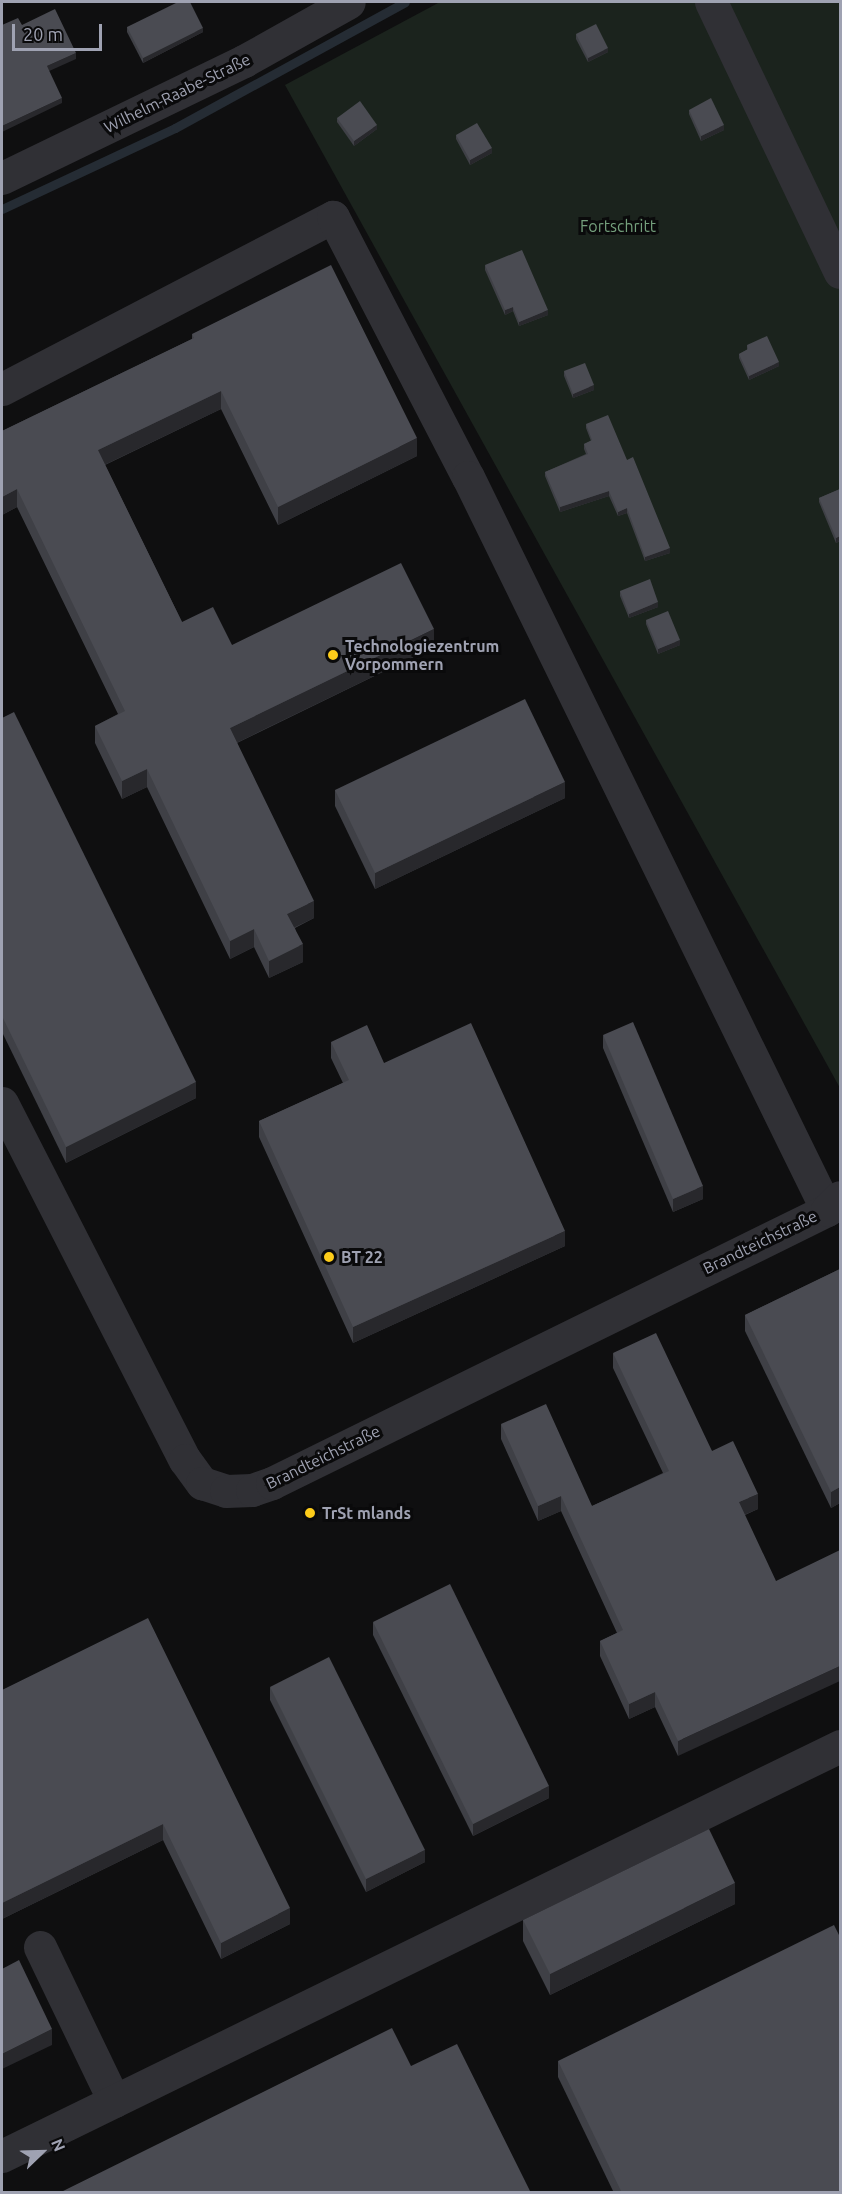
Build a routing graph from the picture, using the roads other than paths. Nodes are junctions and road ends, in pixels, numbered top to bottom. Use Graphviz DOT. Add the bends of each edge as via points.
graph roads {
  1 [pos="349,2"];
  2 [pos="711,2"];
  3 [pos="2,178"];
  4 [pos="840,272"];
  5 [pos="2,390"];
  6 [pos="2,1102"];
  7 [pos="834,1204"];
  8 [pos="840,1746"];
  9 [pos="40,1947"];
  10 [pos="114,2101"];
  11 [pos="2,2156"];
  1 -- 3 [label="street, Wilhelm-Raabe-Straße" via="244,61"];
  2 -- 4 [label="street"];
  5 -- 7 [label="street" via="333,217"];
  6 -- 7 [label="street, Brandteichstraße" via="184,1460 202,1483 226,1491 252,1490 272,1483"];
  8 -- 10 [label="street"];
  9 -- 10 [label="street"];
  10 -- 11 [label="street"];
}
